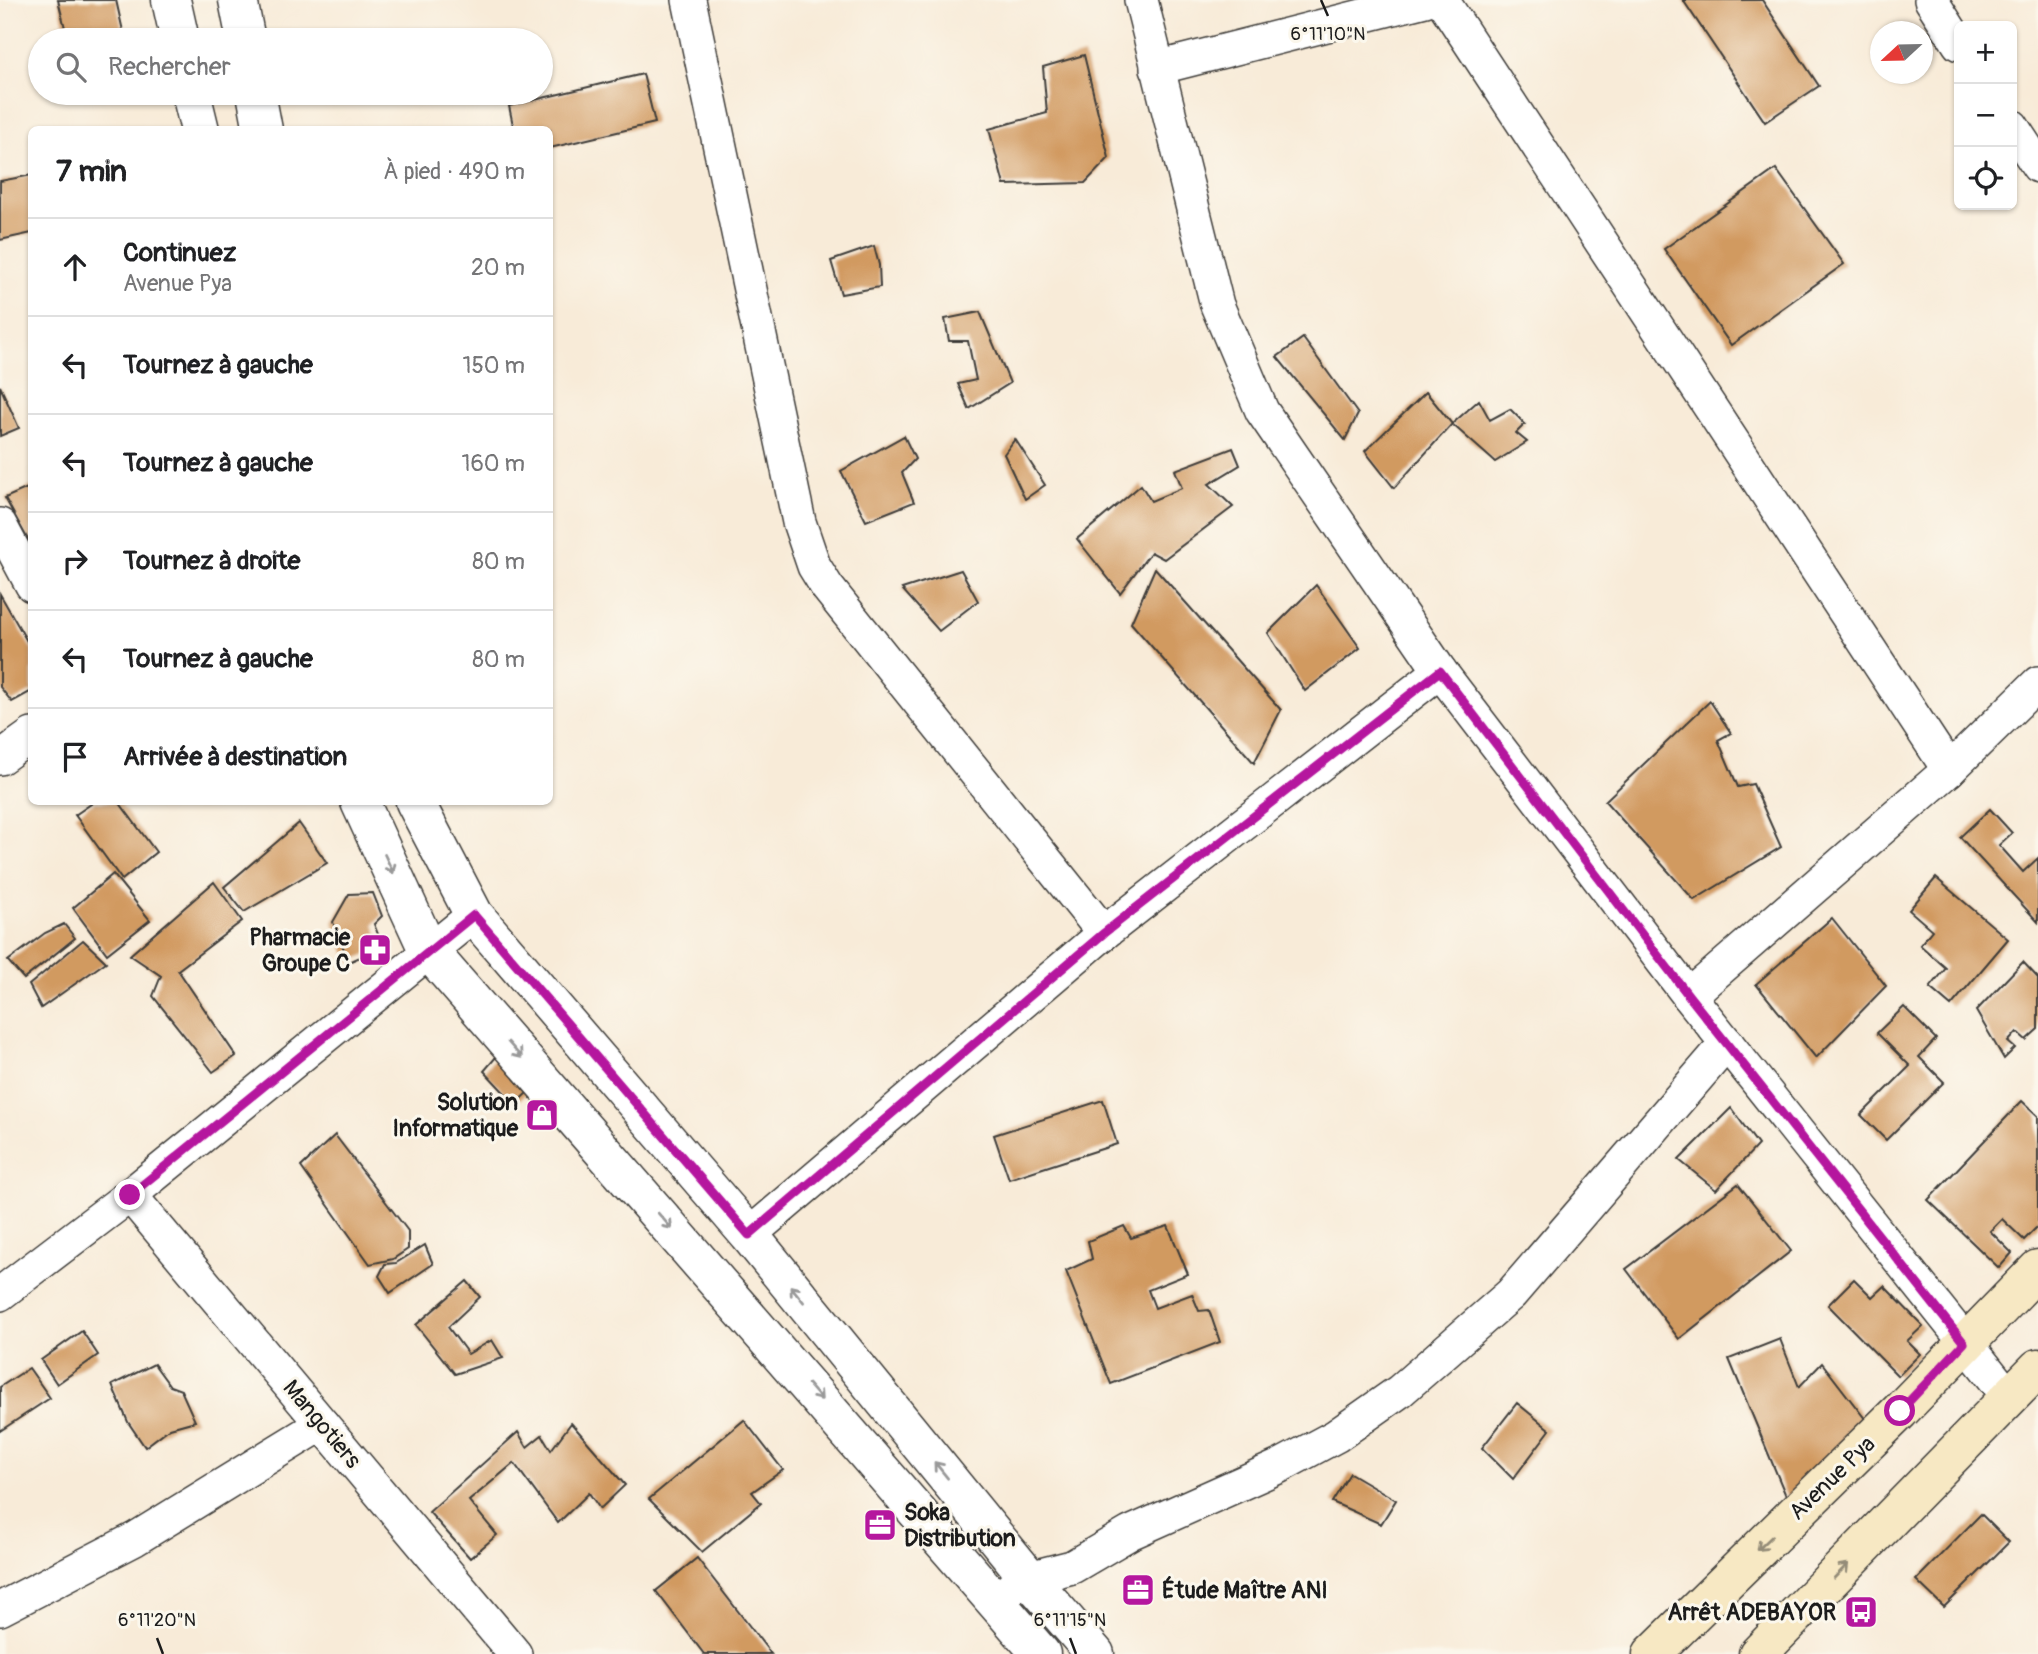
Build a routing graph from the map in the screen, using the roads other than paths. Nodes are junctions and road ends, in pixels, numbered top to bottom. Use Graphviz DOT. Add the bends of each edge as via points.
graph roads {
  1 [pos="171,0"];
  2 [pos="238,0"];
  3 [pos="689,0"];
  4 [pos="1141,0"];
  5 [pos="1425,0"];
  6 [pos="1442,0"];
  7 [pos="1931,0"];
  8 [pos="177,28"];
  9 [pos="244,28"];
  10 [pos="1954,36"];
  11 [pos="1157,68"];
  12 [pos="194,105"];
  13 [pos="258,105"];
  14 [pos="199,126"];
  15 [pos="262,126"];
  16 [pos="2017,133"];
  17 [pos="2038,166"];
  18 [pos="0,525"];
  19 [pos="28,578"];
  20 [pos="1440,671"];
  21 [pos="2038,683"];
  22 [pos="28,738"];
  23 [pos="0,758"];
  24 [pos="1949,770"];
  25 [pos="361,805"];
  26 [pos="417,805"];
  27 [pos="474,915"];
  28 [pos="1104,933"];
  29 [pos="428,950"];
  30 [pos="1689,996"];
  31 [pos="1727,1043"];
  32 [pos="130,1195"];
  33 [pos="749,1235"];
  34 [pos="2038,1269"];
  35 [pos="0,1294"];
  36 [pos="1964,1343"];
  37 [pos="2038,1367"];
  38 [pos="2009,1397"];
  39 [pos="322,1424"];
  40 [pos="1072,1567"];
  41 [pos="1029,1577"];
  42 [pos="998,1601"];
  43 [pos="0,1609"];
  44 [pos="1059,1612"];
  45 [pos="1034,1645"];
  46 [pos="514,1654"];
  47 [pos="1095,1654"];
  48 [pos="1652,1654"];
  49 [pos="1758,1654"];
  1 -- 8 [label="street"];
  2 -- 9 [label="street"];
  3 -- 28 [label="street" via="799,522 814,566"];
  4 -- 11 [label="street"];
  5 -- 11 [label="street"];
  6 -- 24 [label="street"];
  7 -- 10 [label="street"];
  11 -- 20 [label="street" via="1217,305 1245,377 1262,411"];
  12 -- 14 [label="street"];
  13 -- 15 [label="street"];
  16 -- 17 [label="street"];
  18 -- 19 [label="street"];
  20 -- 28 [label="street"];
  20 -- 30 [label="street"];
  21 -- 24 [label="street"];
  22 -- 23 [label="street"];
  24 -- 30 [label="street"];
  25 -- 29 [label="street, one-way"];
  26 -- 27 [label="street"];
  27 -- 29 [label="street"];
  27 -- 33 [label="street"];
  28 -- 33 [label="street"];
  29 -- 32 [label="street"];
  29 -- 42 [label="street, one-way"];
  30 -- 31 [label="street"];
  31 -- 36 [label="street"];
  31 -- 40 [label="street" via="1511,1294 1400,1391 1336,1436 1130,1533"];
  32 -- 35 [label="street"];
  32 -- 39 [label="street, Mangotiers"];
  41 -- 33 [label="street, one-way"];
  34 -- 36 [label="main road, Avenue Pya"];
  36 -- 38 [label="street"];
  36 -- 48 [label="main road, Avenue Pya, one-way"];
  37 -- 38 [label="main road"];
  49 -- 38 [label="main road, one-way"];
  39 -- 43 [label="street" via="135,1539"];
  39 -- 46 [label="street, Mangotiers"];
  40 -- 41 [label="street"];
  40 -- 44 [label="street"];
  41 -- 42 [label="street" via="1025,1575"];
  41 -- 44 [label="street"];
  42 -- 45 [label="street"];
  44 -- 45 [label="street" via="1052,1611"];
  44 -- 47 [label="street"];
}
